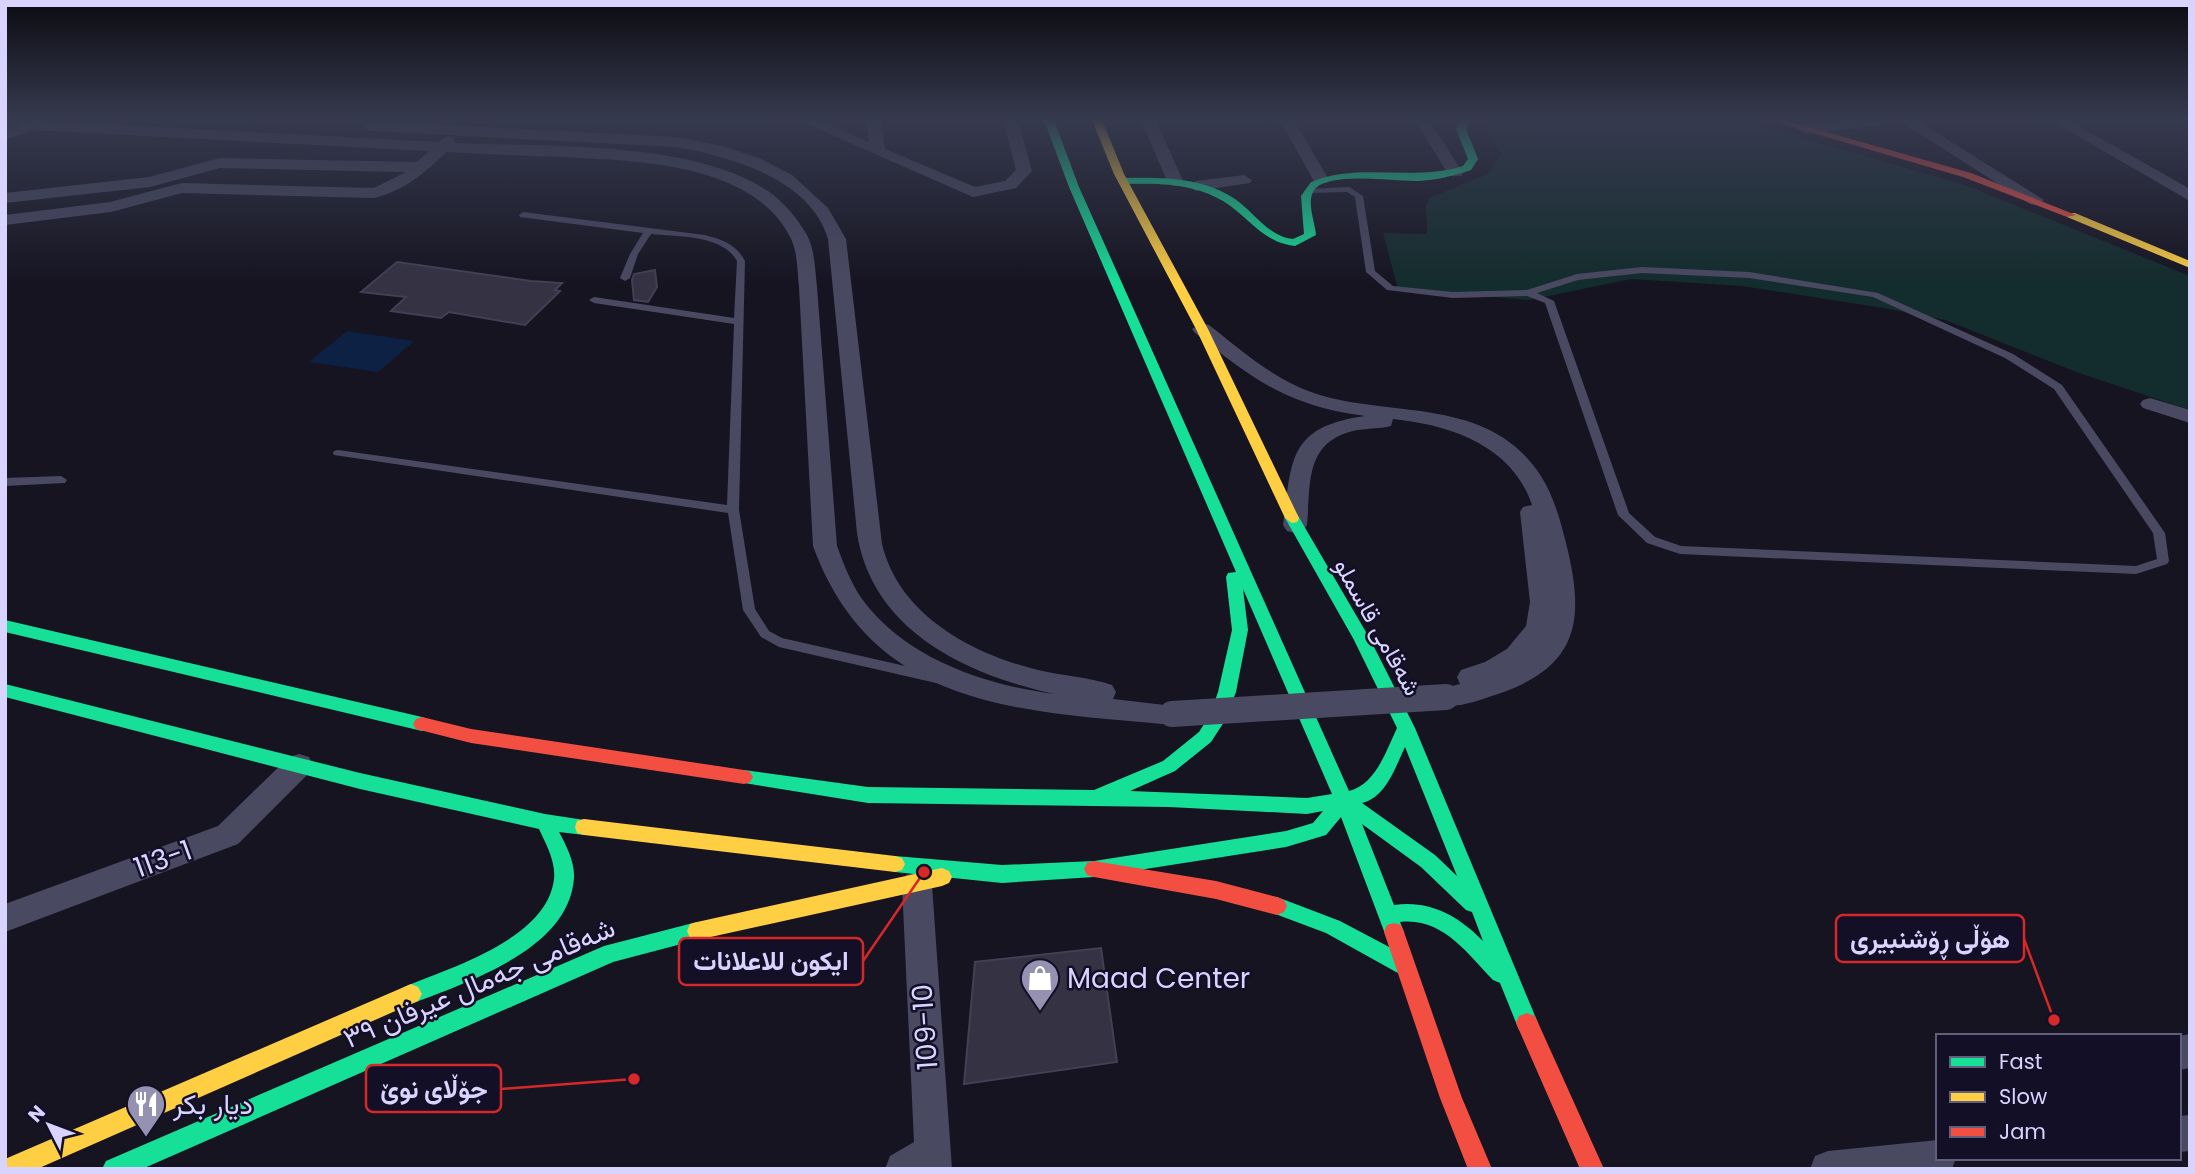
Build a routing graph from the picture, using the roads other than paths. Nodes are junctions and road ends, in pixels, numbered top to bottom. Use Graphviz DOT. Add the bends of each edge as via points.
graph roads {
  1 [pos="176,175"];
  2 [pos="187,175"];
  3 [pos="412,175"];
  4 [pos="715,175"];
  5 [pos="777,175"];
  6 [pos="934,175"];
  7 [pos="1020,175"];
  8 [pos="1069,175"];
  9 [pos="1120,175"];
  10 [pos="1172,175"];
  11 [pos="1311,175"];
  12 [pos="1439,175"];
  13 [pos="1966,175"];
  14 [pos="1996,175"];
  15 [pos="2153,175"];
  16 [pos="1244,180"];
  17 [pos="1123,181"];
  18 [pos="1175,181"];
  19 [pos="1315,185"];
  20 [pos="1196,186"];
  21 [pos="182,188"];
  22 [pos="2190,196"];
  23 [pos="5,198"];
  24 [pos="2040,202"];
  25 [pos="523,215"];
  26 [pos="5,220"];
  27 [pos="648,231"];
  28 [pos="2190,265"];
  29 [pos="625,278"];
  30 [pos="843,286"];
  31 [pos="808,288"];
  32 [pos="1528,293"];
  33 [pos="594,299"];
  34 [pos="739,322"];
  35 [pos="810,329"];
  36 [pos="1202,329"];
  37 [pos="848,330"];
  38 [pos="2150,404"];
  39 [pos="2190,417"];
  40 [pos="338,453"];
  41 [pos="61,480"];
  42 [pos="5,482"];
  43 [pos="733,510"];
  44 [pos="1294,525"];
  45 [pos="1227,534"];
  46 [pos="5,626"];
  47 [pos="978,687"];
  48 [pos="5,690"];
  49 [pos="1443,690"];
  50 [pos="1171,708"];
  51 [pos="1406,728"];
  52 [pos="299,765"];
  53 [pos="1095,798"];
  54 [pos="1344,800"];
  55 [pos="545,822"];
  56 [pos="1094,869"];
  57 [pos="960,872"];
  58 [pos="917,885"];
  59 [pos="1389,915"];
  60 [pos="1483,915"];
  61 [pos="5,918"];
  62 [pos="1403,965"];
  63 [pos="1509,982"];
  64 [pos="1936,1158"];
  65 [pos="923,1163"];
  66 [pos="9,1169"];
  67 [pos="114,1169"];
  68 [pos="1480,1169"];
  69 [pos="1592,1169"];
  70 [pos="1828,1169"];
  1 -- 23 [label="street" via="137,184"];
  2 -- 21 [label="street"];
  3 -- 21 [label="street" via="401,185 374,193"];
  4 -- 31 [label="street" via="778,206 803,247"];
  5 -- 30 [label="street" via="799,188 829,218 837,239"];
  6 -- 7 [label="street" via="973,192 1010,185"];
  8 -- 45 [label="main road"];
  9 -- 17 [label="main road, شەقامی قاسملو"];
  10 -- 18 [label="street"];
  11 -- 19 [label="street"];
  12 -- 19 [label="main road" via="1353,177"];
  13 -- 24 [label="main road"];
  14 -- 24 [label="street"];
  15 -- 22 [label="street"];
  16 -- 20 [label="street"];
  17 -- 18 [label="main road"];
  17 -- 36 [label="main road, شەقامی قاسملو"];
  18 -- 20 [label="main road"];
  19 -- 20 [label="main road" via="1306,195 1310,235 1303,242 1286,243 1275,239 1246,211"];
  19 -- 32 [label="lane" via="1349,189 1359,196 1371,272 1390,288 1453,295"];
  21 -- 26 [label="street" via="111,208"];
  24 -- 28 [label="main road"];
  25 -- 27 [label="lane"];
  27 -- 29 [label="lane"];
  27 -- 34 [label="lane" via="721,242 737,253 741,261"];
  30 -- 31 [label="street"];
  30 -- 37 [label="street"];
  31 -- 35 [label="street"];
  32 -- 32 [label="lane" via="1549,301 1624,515 1651,540 1680,550 2136,570 2163,561 2160,533 2058,387 2009,356 1875,295 1749,275 1642,270 1577,277"];
  33 -- 34 [label="lane"];
  34 -- 43 [label="lane"];
  35 -- 37 [label="street" via="834,326"];
  35 -- 47 [label="street" via="825,546 835,576 857,612 886,640 918,662"];
  36 -- 44 [label="main road, شەقامی قاسملو"];
  36 -- 49 [label="street" via="1286,389 1329,403 1435,418 1503,449 1531,474 1565,584 1561,629 1525,674 1491,689"];
  37 -- 50 [label="street" via="873,551 879,573 902,606 935,635 987,666"];
  38 -- 39 [label="street"];
  40 -- 43 [label="lane"];
  41 -- 42 [label="lane"];
  43 -- 47 [label="lane" via="749,610 765,634 795,648"];
  44 -- 49 [label="street" via="1306,456 1320,438 1349,425 1390,421 1434,427 1481,446 1512,472 1525,492 1536,533 1542,598 1539,627 1523,649 1497,669"];
  44 -- 51 [label="main road, شەقامی قاسملو" via="1362,639"];
  45 -- 53 [label="main road" via="1241,620 1232,680 1219,719 1196,746 1164,769"];
  45 -- 54 [label="main road"];
  46 -- 53 [label="main road" via="471,736 868,795"];
  47 -- 50 [label="street" via="1047,703"];
  48 -- 52 [label="main road"];
  49 -- 50 [label="street, bridge"];
  51 -- 54 [label="main road" via="1368,794"];
  51 -- 60 [label="main road, شەقامی قاسملو"];
  52 -- 55 [label="main road"];
  52 -- 61 [label="street, 113-1" via="228,835"];
  53 -- 54 [label="main road" via="1307,806"];
  54 -- 56 [label="main road" via="1320,829 1286,839"];
  54 -- 59 [label="main road"];
  54 -- 60 [label="main road" via="1428,861"];
  55 -- 57 [label="main road"];
  55 -- 66 [label="main road, شەقامی جەمال عیرفان ٣٩" via="563,865 551,924 504,953"];
  56 -- 57 [label="main road"];
  56 -- 62 [label="main road" via="1287,908 1326,923"];
  57 -- 58 [label="main road, شەقامی جەمال عیرفان ٣٩"];
  58 -- 65 [label="street, 109-10"];
  58 -- 67 [label="main road, شەقامی جەمال عیرفان ٣٩" via="642,943 569,963"];
  59 -- 62 [label="main road"];
  59 -- 63 [label="main road" via="1412,908 1432,912"];
  60 -- 63 [label="main road, شەقامی قاسملو"];
  62 -- 68 [label="main road"];
  63 -- 69 [label="main road, شەقامی قاسملو"];
  64 -- 70 [label="street"];
}
